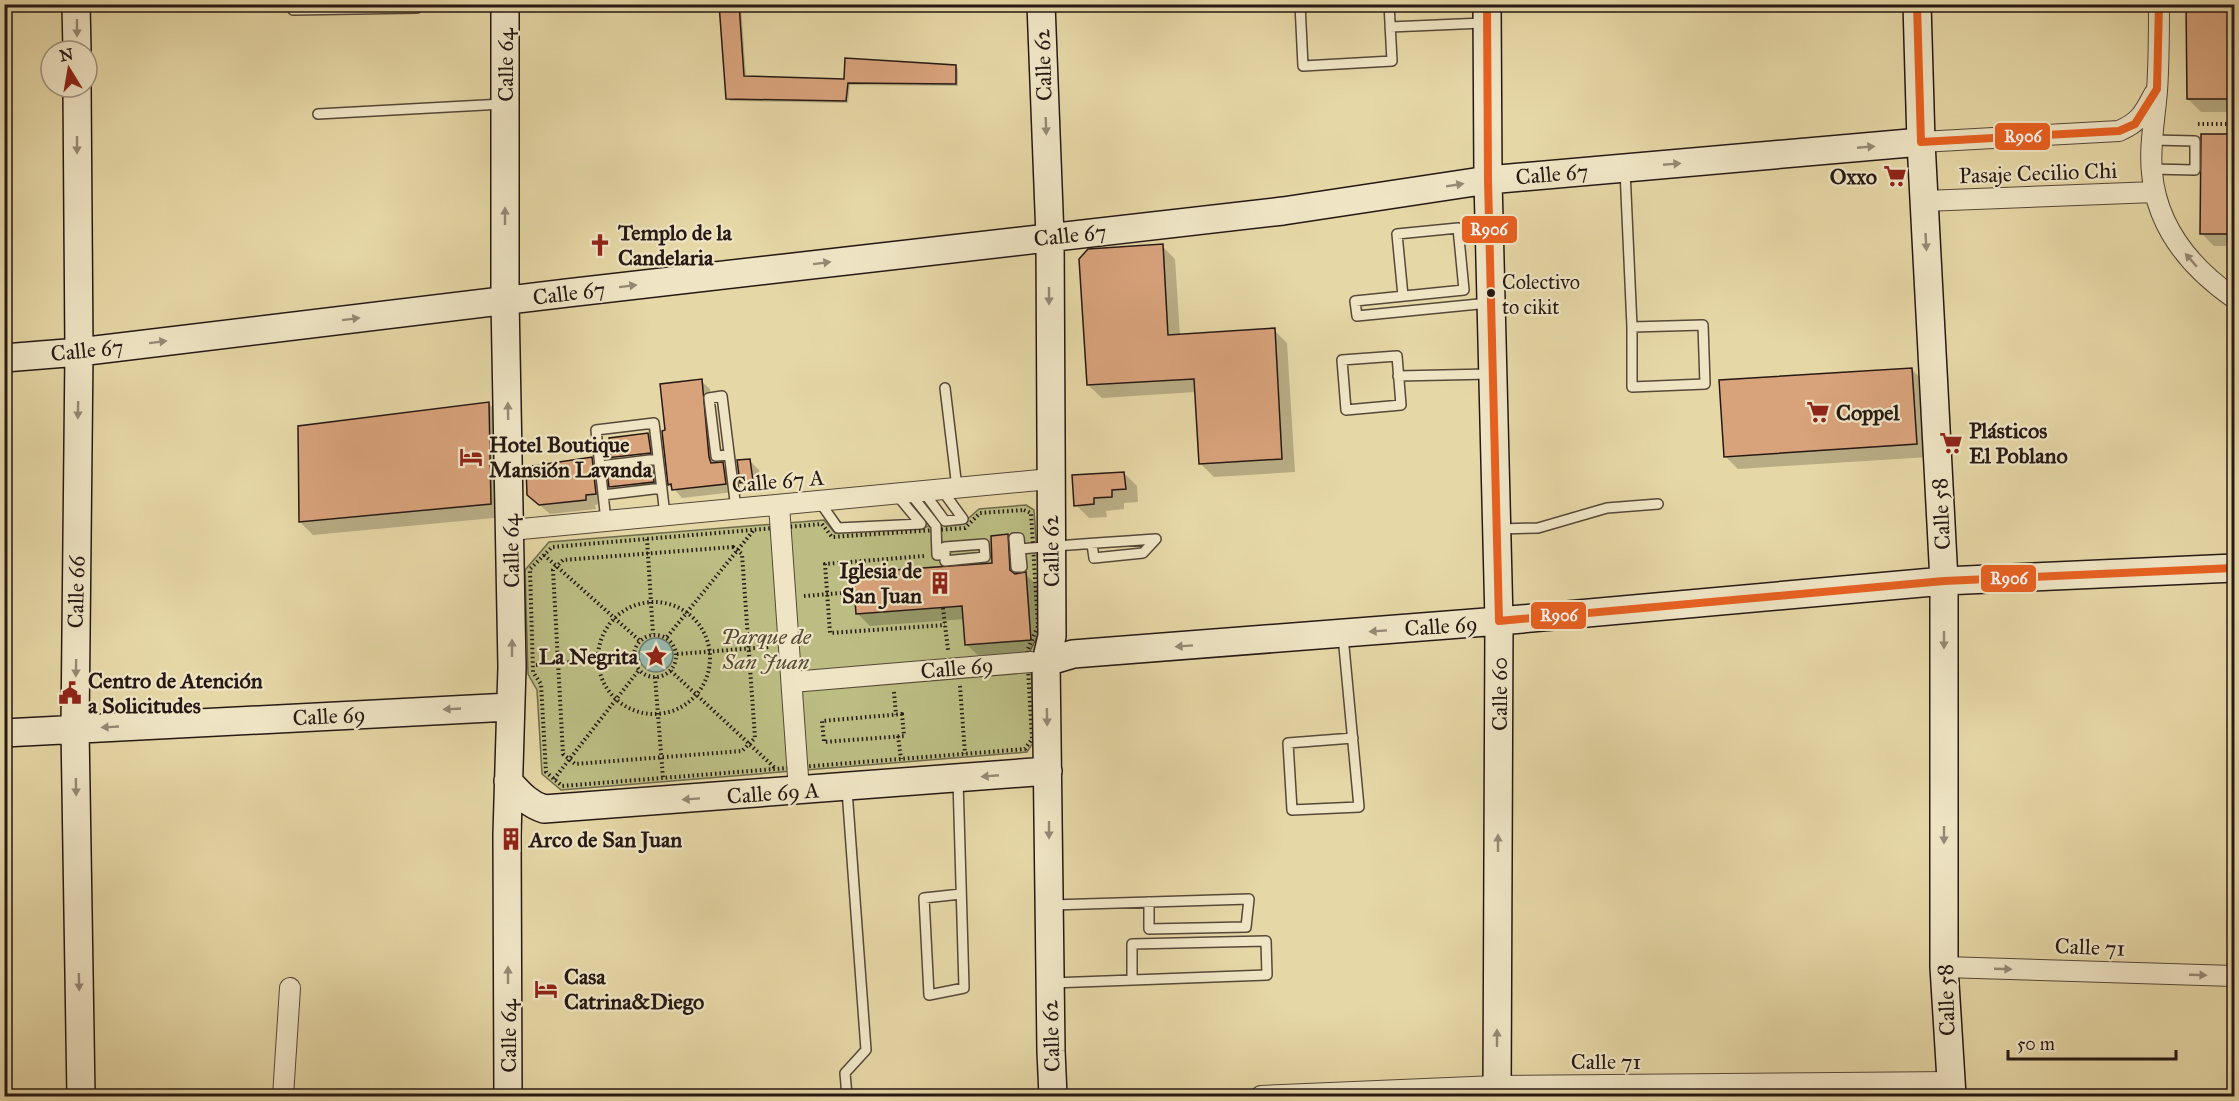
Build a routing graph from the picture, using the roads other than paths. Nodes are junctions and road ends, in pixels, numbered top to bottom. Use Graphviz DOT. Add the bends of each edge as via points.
graph roads {
  1 [pos="76,4"];
  2 [pos="293,4"];
  3 [pos="417,4"];
  4 [pos="505,4"];
  5 [pos="1041,4"];
  6 [pos="1300,4"];
  7 [pos="1389,4"];
  8 [pos="1917,4"];
  9 [pos="2159,4"];
  10 [pos="1487,14"];
  11 [pos="1390,27"];
  12 [pos="77,39"];
  13 [pos="2157,89"];
  14 [pos="77,99"];
  15 [pos="505,104"];
  16 [pos="318,114"];
  17 [pos="2152,140"];
  18 [pos="1921,142"];
  19 [pos="1625,168"];
  20 [pos="2151,169"];
  21 [pos="1488,180"];
  22 [pos="2155,192"];
  23 [pos="1924,201"];
  24 [pos="1050,237"];
  25 [pos="1403,296"];
  26 [pos="2235,298"];
  27 [pos="505,300"];
  28 [pos="1491,302"];
  29 [pos="1632,327"];
  30 [pos="79,352"];
  31 [pos="4,358"];
  32 [pos="1493,374"];
  33 [pos="1398,376"];
  34 [pos="945,388"];
  35 [pos="729,455"];
  36 [pos="658,459"];
  37 [pos="600,466"];
  38 [pos="1050,479"];
  39 [pos="662,488"];
  40 [pos="926,491"];
  41 [pos="603,495"];
  42 [pos="819,501"];
  43 [pos="1658,504"];
  44 [pos="779,505"];
  45 [pos="736,509"];
  46 [pos="665,516"];
  47 [pos="606,521"];
  48 [pos="1497,529"];
  49 [pos="511,530"];
  50 [pos="1092,544"];
  51 [pos="1051,547"];
  52 [pos="1020,549"];
  53 [pos="941,554"];
  54 [pos="2235,568"];
  55 [pos="1944,581"];
  56 [pos="1499,621"];
  57 [pos="1343,633"];
  58 [pos="1039,662"];
  59 [pos="792,682"];
  60 [pos="510,707"];
  61 [pos="75,728"];
  62 [pos="4,733"];
  63 [pos="1353,738"];
  64 [pos="961,766"];
  65 [pos="1048,771"];
  66 [pos="508,781"];
  67 [pos="846,787"];
  68 [pos="799,791"];
  69 [pos="961,894"];
  70 [pos="1149,902"];
  71 [pos="1049,905"];
  72 [pos="1944,967"];
  73 [pos="2235,976"];
  74 [pos="1132,980"];
  75 [pos="1050,983"];
  76 [pos="290,988"];
  77 [pos="1952,1089"];
  78 [pos="1497,1091"];
  79 [pos="81,1096"];
  80 [pos="283,1096"];
  81 [pos="508,1096"];
  82 [pos="847,1096"];
  83 [pos="1053,1096"];
  84 [pos="1261,1096"];
  1 -- 12 [label="main road, one-way"];
  2 -- 3 [label="lane" via="293,10 417,8"];
  4 -- 15 [label="main road, Calle 64"];
  5 -- 24 [label="main road, Calle 62, one-way"];
  6 -- 11 [label="lane" via="1303,66 1392,61"];
  7 -- 11 [label="lane"];
  8 -- 18 [label="main road, Calle 58"];
  9 -- 13 [label="street"];
  10 -- 11 [label="lane"];
  10 -- 21 [label="main road, Calle 60"];
  13 -- 17 [label="street"];
  13 -- 18 [label="street, Calle 67" via="2135,124 2119,131"];
  14 -- 30 [label="main road, Calle 66, one-way"];
  15 -- 16 [label="lane"];
  27 -- 15 [label="main road, Calle 64, one-way"];
  17 -- 20 [label="street"];
  17 -- 20 [label="lane" via="2195,141 2194,170"];
  19 -- 18 [label="main road, Calle 67, one-way"];
  18 -- 23 [label="main road, Calle 58"];
  19 -- 21 [label="main road, Calle 67"];
  19 -- 29 [label="lane"];
  20 -- 22 [label="street"];
  24 -- 21 [label="main road, Calle 67, one-way" via="1283,211"];
  21 -- 28 [label="main road, Calle 60"];
  22 -- 23 [label="street, Pasaje Cecilio Chi"];
  26 -- 22 [label="street, one-way" via="2208,278 2176,243"];
  23 -- 55 [label="main road, Calle 58, one-way"];
  27 -- 24 [label="main road, Calle 67, one-way"];
  24 -- 38 [label="main road, Calle 62, one-way"];
  25 -- 25 [label="lane" via="1464,290 1458,228 1397,234"];
  25 -- 28 [label="lane" via="1355,301 1356,316"];
  30 -- 27 [label="main road, Calle 67, one-way"];
  49 -- 27 [label="main road, Calle 64, one-way"];
  28 -- 32 [label="main road, Calle 60"];
  29 -- 29 [label="lane" via="1632,387 1705,384 1703,325"];
  30 -- 31 [label="main road, Calle 67"];
  30 -- 61 [label="main road, Calle 66, one-way"];
  32 -- 33 [label="lane"];
  32 -- 48 [label="main road, Calle 60"];
  33 -- 33 [label="lane" via="1397,356 1342,360 1346,410 1401,405"];
  34 -- 40 [label="lane"];
  35 -- 35 [label="lane" via="723,396 709,398 716,456"];
  35 -- 45 [label="lane"];
  36 -- 37 [label="lane"];
  36 -- 37 [label="lane" via="654,423 596,430"];
  36 -- 39 [label="lane"];
  37 -- 41 [label="lane"];
  38 -- 40 [label="street, Calle 67 A"];
  38 -- 51 [label="main road, Calle 62"];
  39 -- 41 [label="lane"];
  39 -- 46 [label="lane"];
  40 -- 42 [label="street, Calle 67 A"];
  40 -- 42 [label="lane" via="921,524 838,528"];
  40 -- 53 [label="lane"];
  41 -- 47 [label="lane"];
  42 -- 44 [label="street, Calle 67 A"];
  43 -- 48 [label="lane" via="1607,508 1538,528"];
  44 -- 45 [label="street, Calle 67 A"];
  44 -- 59 [label="street"];
  45 -- 46 [label="street, Calle 67 A"];
  46 -- 47 [label="street, Calle 67 A"];
  47 -- 49 [label="street, Calle 67 A"];
  48 -- 56 [label="main road, Calle 60"];
  60 -- 49 [label="main road, Calle 64, one-way"];
  50 -- 50 [label="lane" via="1124,541 1156,539 1143,553 1094,558"];
  50 -- 51 [label="lane"];
  51 -- 52 [label="lane"];
  51 -- 58 [label="main road, Calle 62" via="1052,636"];
  54 -- 55 [label="main road, Calle 69"];
  55 -- 56 [label="main road, Calle 69"];
  55 -- 72 [label="main road, Calle 58, one-way"];
  56 -- 57 [label="main road, Calle 69, one-way"];
  78 -- 56 [label="main road, Calle 60, one-way"];
  57 -- 58 [label="main road, Calle 69, one-way" via="1073,654"];
  57 -- 63 [label="lane"];
  58 -- 59 [label="street, Calle 69"];
  58 -- 65 [label="main road, Calle 62, one-way"];
  59 -- 68 [label="street"];
  60 -- 61 [label="main road, Calle 69, one-way"];
  60 -- 66 [label="main road, Calle 64"];
  61 -- 62 [label="main road, Calle 69"];
  61 -- 79 [label="main road, Calle 66, one-way"];
  63 -- 63 [label="lane" via="1359,807 1292,810 1288,743"];
  65 -- 64 [label="main road, Calle 69 A, one-way"];
  64 -- 67 [label="main road, Calle 69 A"];
  64 -- 69 [label="lane"];
  65 -- 71 [label="main road, Calle 62, one-way"];
  68 -- 66 [label="main road, Calle 69 A, one-way" via="544,809 533,806"];
  81 -- 66 [label="main road, Calle 64, one-way"];
  67 -- 68 [label="main road, Calle 69 A"];
  67 -- 82 [label="lane" via="866,1050 845,1072"];
  69 -- 69 [label="lane" via="924,898 929,995 964,988"];
  70 -- 70 [label="lane" via="1249,899 1246,927 1149,929"];
  70 -- 71 [label="lane"];
  71 -- 75 [label="main road, Calle 62"];
  72 -- 73 [label="street, Calle 71, one-way"];
  72 -- 77 [label="main road, Calle 58"];
  74 -- 74 [label="lane" via="1267,975 1266,941 1132,945"];
  74 -- 75 [label="lane"];
  75 -- 83 [label="main road, Calle 62"];
  76 -- 80 [label="street"];
  77 -- 78 [label="street, Calle 71"];
  78 -- 84 [label="street, Calle 71"];
}
